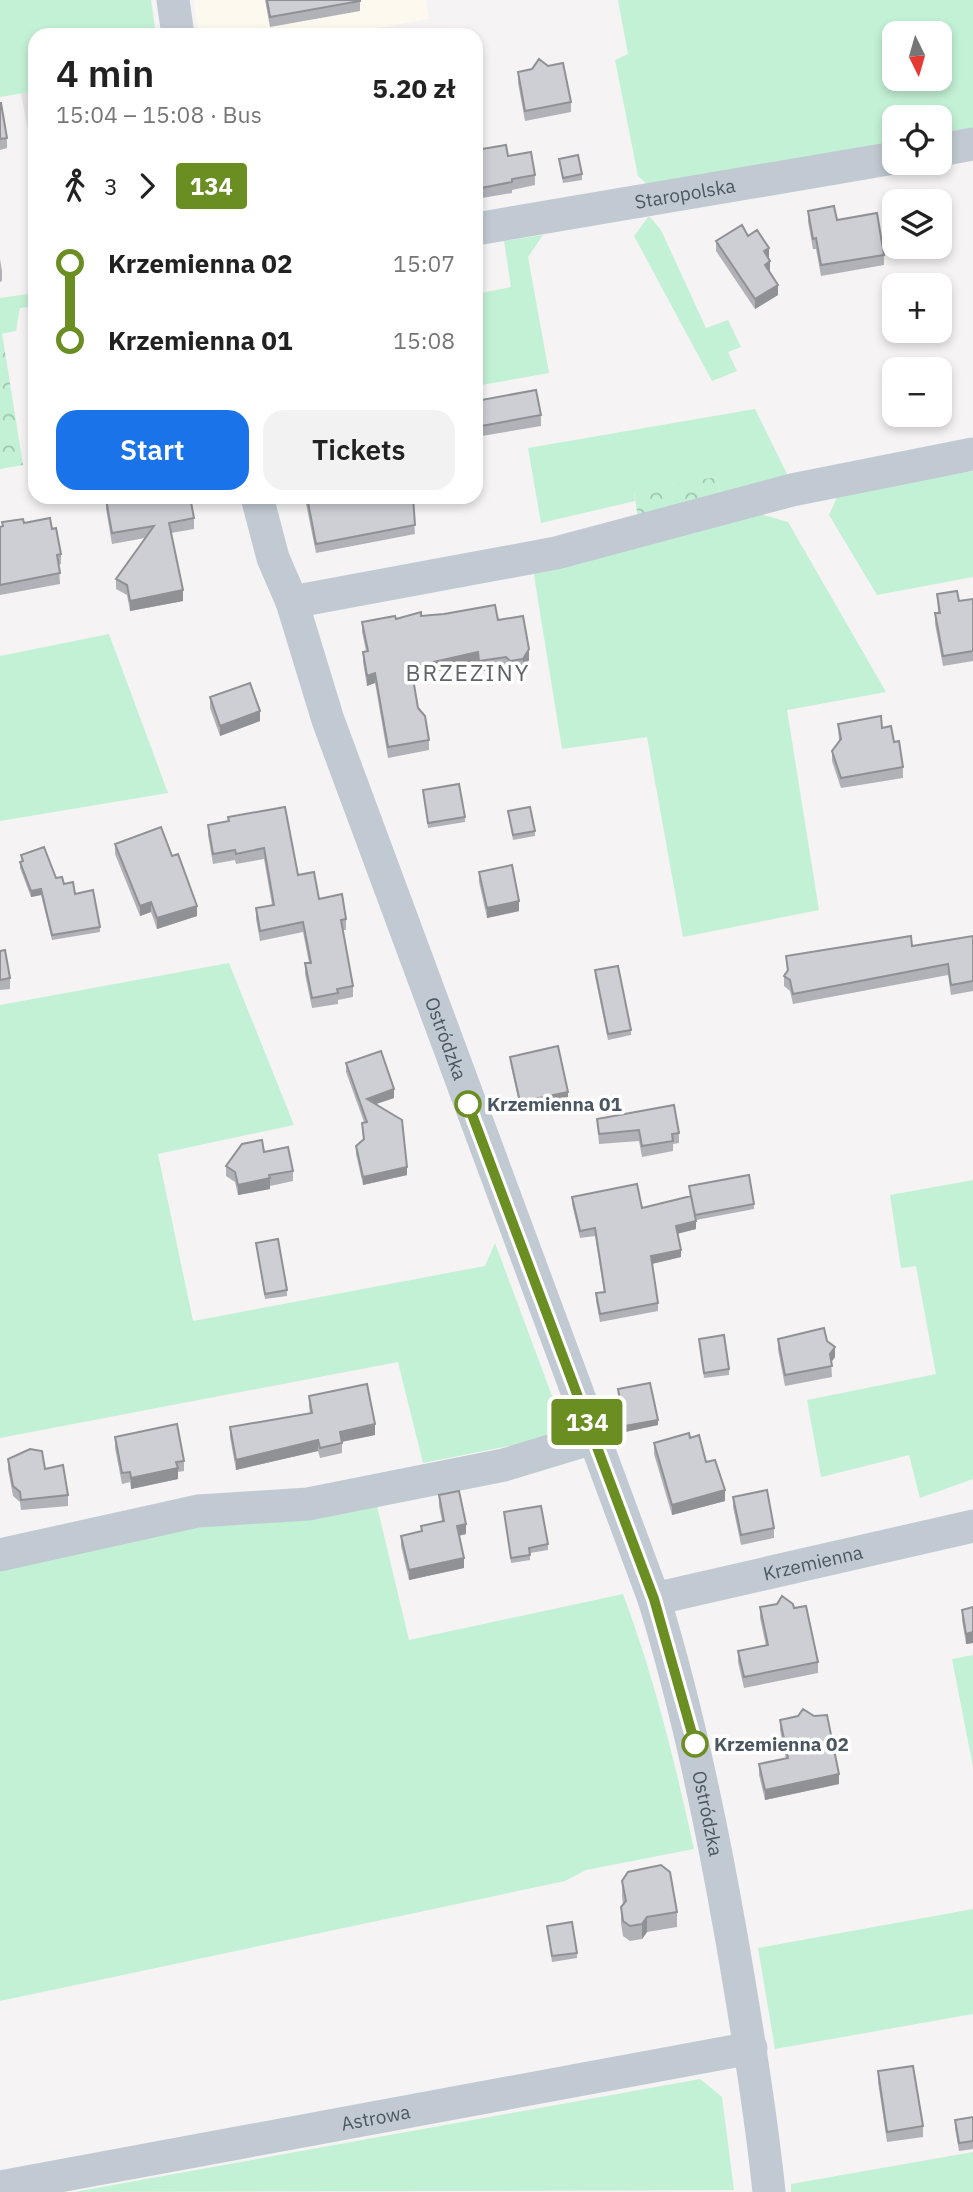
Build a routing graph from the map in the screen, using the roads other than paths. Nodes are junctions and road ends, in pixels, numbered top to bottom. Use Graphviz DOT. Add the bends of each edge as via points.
graph roads {
  1 [pos="173,0"];
  2 [pos="177,28"];
  3 [pos="973,144"];
  4 [pos="952,148"];
  5 [pos="882,160"];
  6 [pos="483,228"];
  7 [pos="973,454"];
  8 [pos="259,504"];
  9 [pos="292,602"];
  10 [pos="593,1438"];
  11 [pos="973,1526"];
  12 [pos="0,1555"];
  13 [pos="654,1599"];
  14 [pos="751,2048"];
  15 [pos="0,2187"];
  16 [pos="769,2192"];
  1 -- 2 [label="street"];
  3 -- 4 [label="street"];
  5 -- 6 [label="street, Staropolska"];
  7 -- 9 [label="street" via="792,490 556,553"];
  8 -- 9 [label="street, Ostródzka"];
  9 -- 10 [label="street, Ostródzka" via="328,720"];
  10 -- 12 [label="street" via="478,1470 308,1504 198,1511"];
  10 -- 13 [label="street, Ostródzka"];
  11 -- 13 [label="street, Krzemienna"];
  13 -- 14 [label="street, Ostródzka" via="697,1755"];
  14 -- 15 [label="street, Astrowa"];
  14 -- 16 [label="street, Ostródzka"];
}
